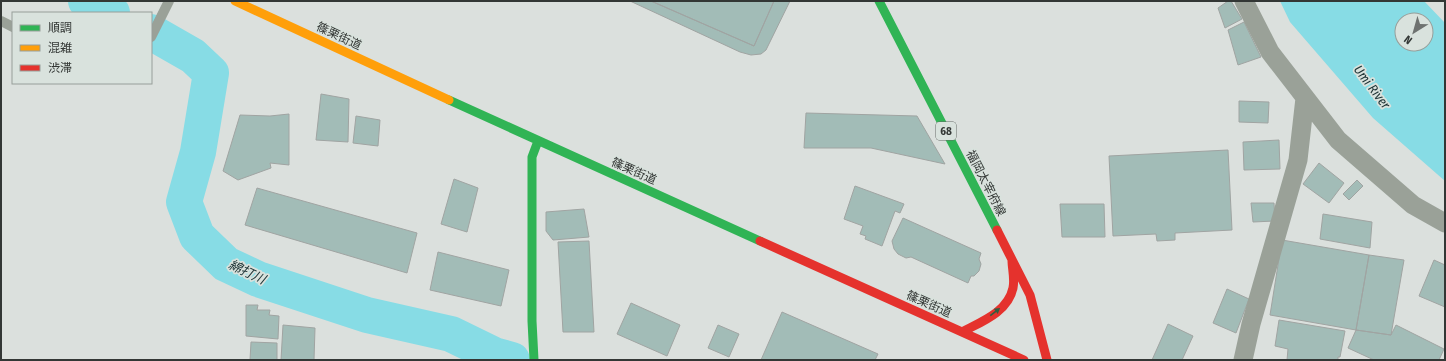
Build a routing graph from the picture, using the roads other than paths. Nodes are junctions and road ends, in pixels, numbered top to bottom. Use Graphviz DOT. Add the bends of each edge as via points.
graph roads {
  1 [pos="169,1"];
  2 [pos="235,1"];
  3 [pos="880,1"];
  4 [pos="1244,1"];
  5 [pos="1,21"];
  6 [pos="12,26"];
  7 [pos="152,35"];
  8 [pos="1305,98"];
  9 [pos="538,140"];
  10 [pos="1445,223"];
  11 [pos="1012,260"];
  12 [pos="962,332"];
  13 [pos="534,360"];
  14 [pos="1024,360"];
  15 [pos="1048,360"];
  16 [pos="1243,360"];
  1 -- 7 [label="lane"];
  2 -- 9 [label="main road, 篠栗街道"];
  3 -- 11 [label="main road, 福岡太宰府線 / 68"];
  4 -- 8 [label="street" via="1270,52"];
  5 -- 6 [label="lane"];
  8 -- 10 [label="street" via="1338,140 1412,205"];
  8 -- 16 [label="street" via="1298,160"];
  9 -- 12 [label="main road, 篠栗街道"];
  9 -- 13 [label="main road" via="532,157"];
  12 -- 11 [label="main road, one-way" via="997,311 1006,302 1012,292"];
  11 -- 15 [label="main road, 福岡太宰府線 / 68" via="1030,295"];
  12 -- 14 [label="main road, 篠栗街道"];
}
